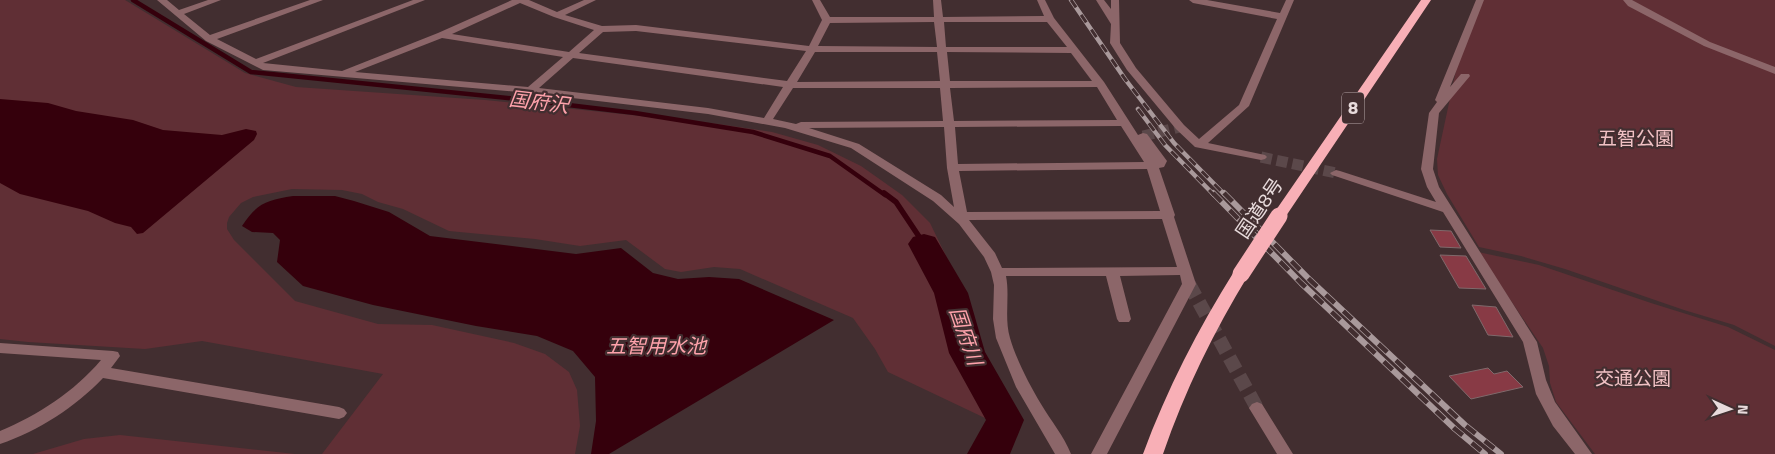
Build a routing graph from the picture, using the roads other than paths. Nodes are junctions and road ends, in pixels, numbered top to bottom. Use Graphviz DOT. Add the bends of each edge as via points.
graph roads {
  1 [pos="161,0"];
  2 [pos="217,0"];
  3 [pos="319,0"];
  4 [pos="420,0"];
  5 [pos="520,0"];
  6 [pos="592,0"];
  7 [pos="816,0"];
  8 [pos="937,0"];
  9 [pos="1041,0"];
  10 [pos="1100,0"];
  11 [pos="1116,0"];
  12 [pos="1192,0"];
  13 [pos="1290,0"];
  14 [pos="1426,0"];
  15 [pos="1480,0"];
  16 [pos="1627,0"];
  17 [pos="1218,2"];
  18 [pos="179,13"];
  19 [pos="556,15"];
  20 [pos="1284,17"];
  21 [pos="1050,19"];
  22 [pos="827,20"];
  23 [pos="939,20"];
  24 [pos="1116,24"];
  25 [pos="601,29"];
  26 [pos="441,35"];
  27 [pos="208,39"];
  28 [pos="812,49"];
  29 [pos="942,50"];
  30 [pos="1073,50"];
  31 [pos="570,55"];
  32 [pos="255,63"];
  33 [pos="1775,71"];
  34 [pos="342,74"];
  35 [pos="1465,76"];
  36 [pos="945,84"];
  37 [pos="1100,84"];
  38 [pos="790,85"];
  39 [pos="530,90"];
  40 [pos="1434,112"];
  41 [pos="767,121"];
  42 [pos="1126,123"];
  43 [pos="949,124"];
  44 [pos="787,125"];
  45 [pos="1143,136"];
  46 [pos="1199,145"];
  47 [pos="1261,158"];
  48 [pos="1152,166"];
  49 [pos="953,168"];
  50 [pos="1336,173"];
  51 [pos="1448,210"];
  52 [pos="1169,215"];
  53 [pos="962,219"];
  54 [pos="998,272"];
  55 [pos="1112,272"];
  56 [pos="1187,277"];
  57 [pos="1124,319"];
  58 [pos="0,348"];
  59 [pos="101,372"];
  60 [pos="1257,408"];
  61 [pos="340,413"];
  62 [pos="0,438"];
  63 [pos="1063,454"];
  64 [pos="1099,454"];
  65 [pos="1153,454"];
  66 [pos="1285,454"];
  67 [pos="1584,454"];
  1 -- 18 [label="street"];
  2 -- 18 [label="street"];
  3 -- 27 [label="street"];
  4 -- 32 [label="street"];
  5 -- 19 [label="street"];
  5 -- 26 [label="street"];
  6 -- 19 [label="street"];
  7 -- 22 [label="street"];
  8 -- 23 [label="street"];
  9 -- 21 [label="street"];
  10 -- 24 [label="street"];
  11 -- 24 [label="street"];
  12 -- 17 [label="street"];
  13 -- 20 [label="street"];
  14 -- 65 [label="highway, 国道8号 / 8, bridge" via="1213,318 1164,420"];
  15 -- 40 [label="street"];
  16 -- 33 [label="street" via="1670,27"];
  17 -- 20 [label="street"];
  18 -- 27 [label="street"];
  19 -- 25 [label="street"];
  20 -- 46 [label="street" via="1244,106"];
  21 -- 23 [label="street"];
  21 -- 30 [label="street"];
  22 -- 23 [label="street"];
  22 -- 28 [label="street"];
  23 -- 29 [label="street"];
  24 -- 46 [label="street" via="1115,43 1132,70"];
  25 -- 28 [label="street" via="636,28"];
  25 -- 31 [label="street"];
  26 -- 31 [label="street"];
  26 -- 34 [label="street"];
  27 -- 32 [label="street"];
  28 -- 29 [label="street"];
  28 -- 38 [label="street"];
  29 -- 30 [label="street"];
  29 -- 36 [label="street"];
  30 -- 37 [label="street"];
  31 -- 38 [label="street"];
  31 -- 39 [label="street"];
  32 -- 34 [label="street" via="262,67"];
  34 -- 39 [label="street"];
  35 -- 40 [label="street"];
  36 -- 37 [label="street"];
  36 -- 38 [label="street"];
  36 -- 43 [label="street"];
  37 -- 42 [label="street"];
  38 -- 41 [label="street"];
  39 -- 41 [label="street" via="667,105"];
  40 -- 51 [label="street" via="1427,169 1433,187"];
  41 -- 44 [label="street"];
  42 -- 43 [label="street"];
  42 -- 48 [label="street"];
  43 -- 44 [label="street"];
  43 -- 49 [label="street"];
  44 -- 53 [label="street" via="855,146 937,198"];
  45 -- 48 [label="street" via="1161,161 1160,165"];
  46 -- 47 [label="street"];
  48 -- 49 [label="street"];
  48 -- 52 [label="street"];
  49 -- 53 [label="street"];
  50 -- 51 [label="street"];
  51 -- 67 [label="street" via="1530,342 1546,399"];
  52 -- 53 [label="street"];
  52 -- 56 [label="street"];
  53 -- 54 [label="street"];
  54 -- 55 [label="street"];
  54 -- 63 [label="street" via="1003,338 1024,387"];
  55 -- 56 [label="street"];
  55 -- 57 [label="street"];
  56 -- 64 [label="street"];
  58 -- 59 [label="street" via="113,356"];
  59 -- 61 [label="street"];
  59 -- 62 [label="street" via="45,418"];
  60 -- 66 [label="street"];
}
